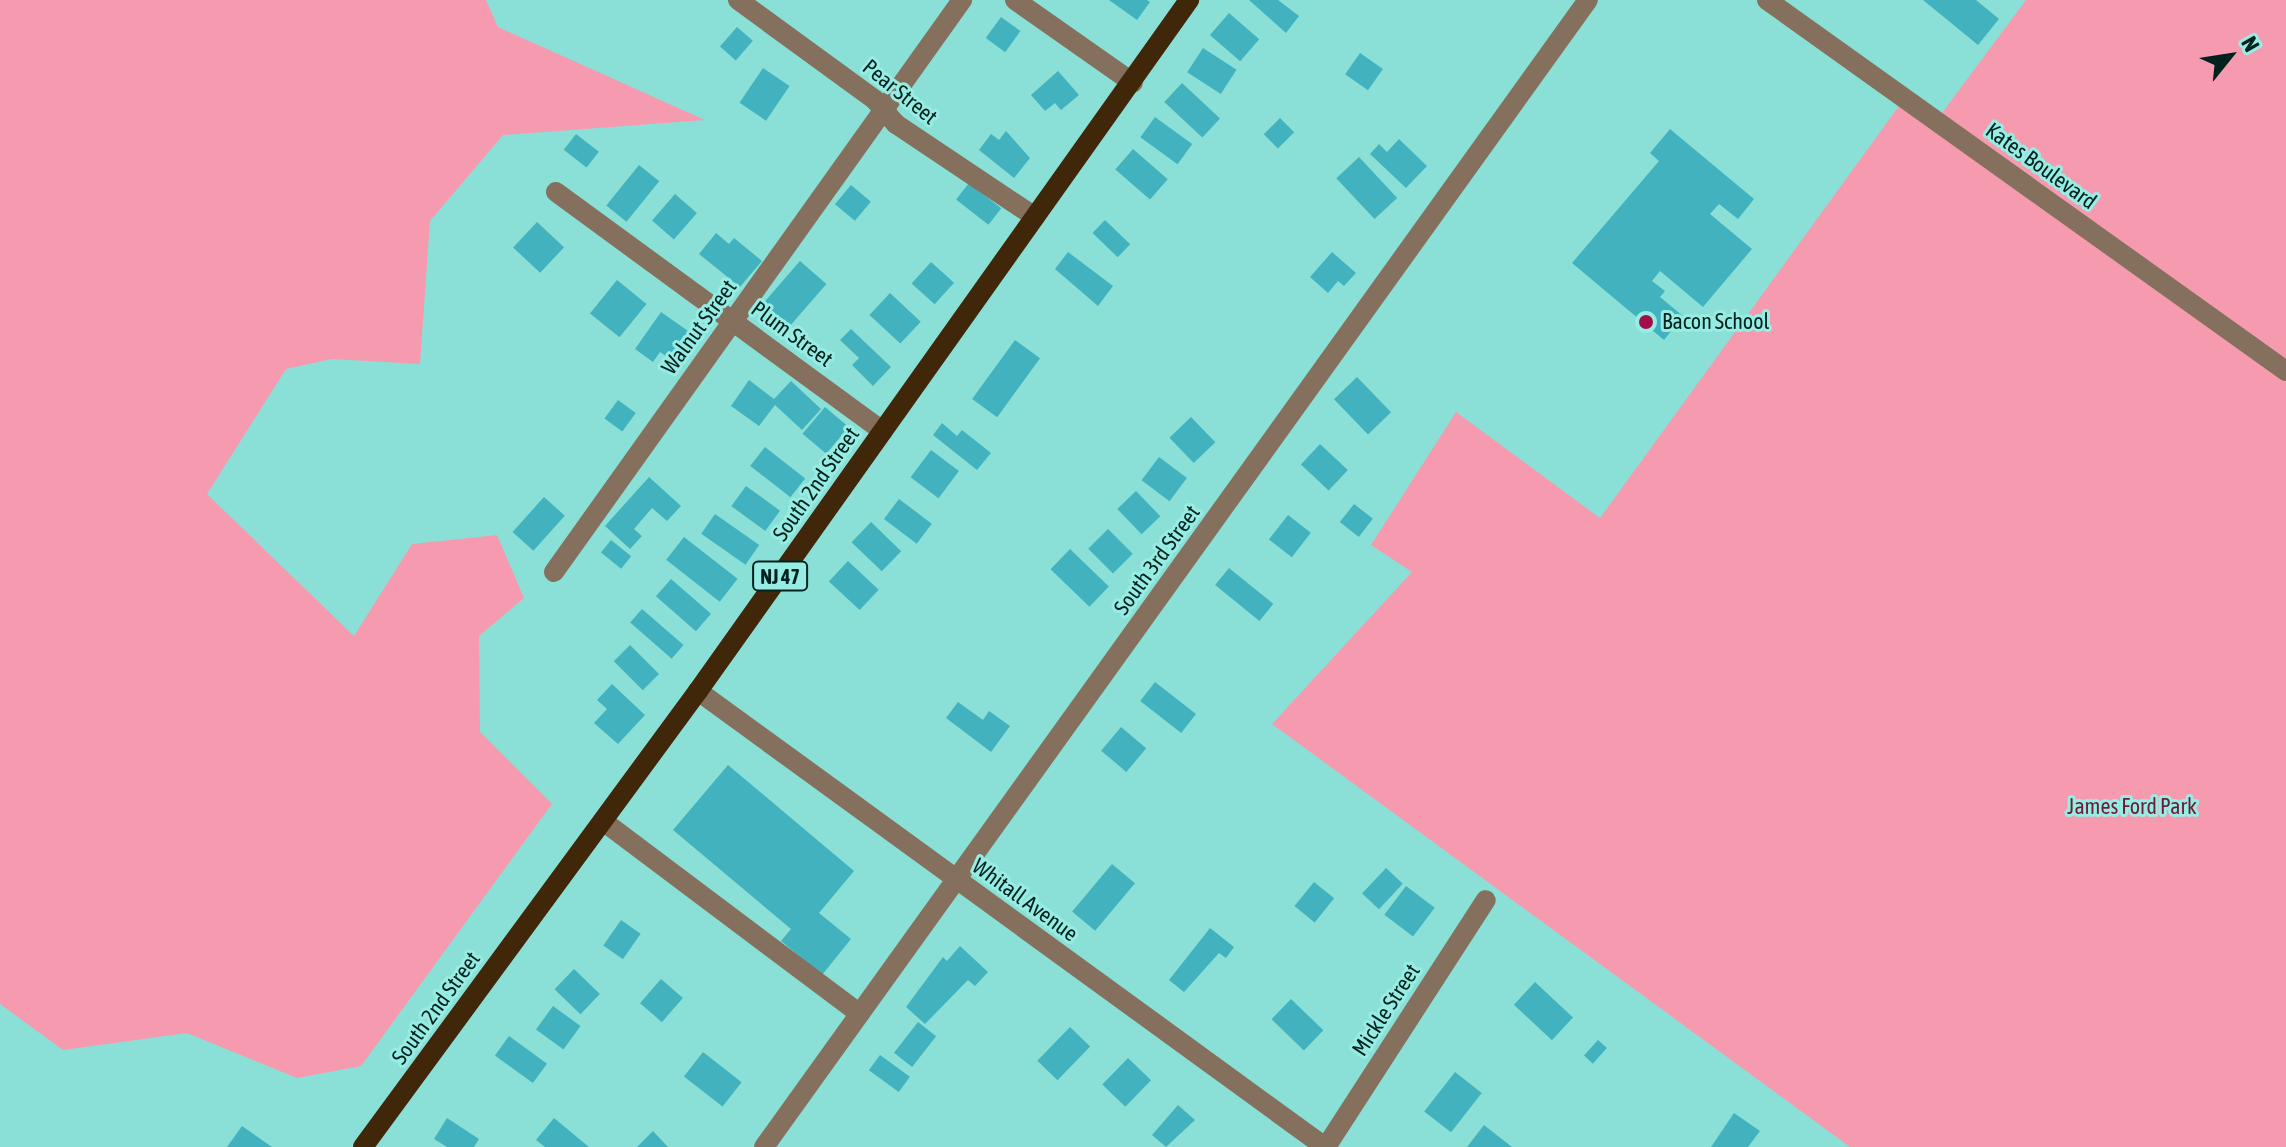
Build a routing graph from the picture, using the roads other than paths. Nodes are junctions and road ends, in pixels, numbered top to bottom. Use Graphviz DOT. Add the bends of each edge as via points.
graph roads {
  1 [pos="738,0"];
  2 [pos="962,0"];
  3 [pos="1015,0"];
  4 [pos="1189,0"];
  5 [pos="1588,0"];
  6 [pos="1767,0"];
  7 [pos="1133,83"];
  8 [pos="885,112"];
  9 [pos="556,192"];
  10 [pos="1035,217"];
  11 [pos="733,321"];
  12 [pos="2286,371"];
  13 [pos="883,431"];
  14 [pos="554,572"];
  15 [pos="698,691"];
  16 [pos="603,821"];
  17 [pos="957,880"];
  18 [pos="1486,900"];
  19 [pos="860,1014"];
  20 [pos="363,1147"];
  21 [pos="764,1147"];
  22 [pos="1325,1147"];
  1 -- 8 [label="street, Pear Street"];
  2 -- 8 [label="street, Walnut Street"];
  3 -- 7 [label="street"];
  4 -- 7 [label="main road, South 2nd Street / NJ 47"];
  5 -- 17 [label="street, South 3rd Street"];
  6 -- 12 [label="street, Kates Boulevard"];
  7 -- 10 [label="main road, South 2nd Street / NJ 47"];
  8 -- 10 [label="street, Pear Street"];
  8 -- 11 [label="street, Walnut Street"];
  9 -- 11 [label="street, Plum Street"];
  10 -- 13 [label="main road, South 2nd Street / NJ 47"];
  11 -- 13 [label="street, Plum Street"];
  11 -- 14 [label="street, Walnut Street"];
  13 -- 15 [label="main road, South 2nd Street / NJ 47"];
  15 -- 16 [label="main road, South 2nd Street / NJ 47"];
  15 -- 17 [label="street, Whitall Avenue"];
  16 -- 19 [label="street"];
  16 -- 20 [label="main road, South 2nd Street / NJ 47"];
  17 -- 19 [label="street, South 3rd Street"];
  17 -- 22 [label="street, Whitall Avenue"];
  18 -- 22 [label="street, Mickle Street"];
  19 -- 21 [label="street, South 3rd Street"];
}
